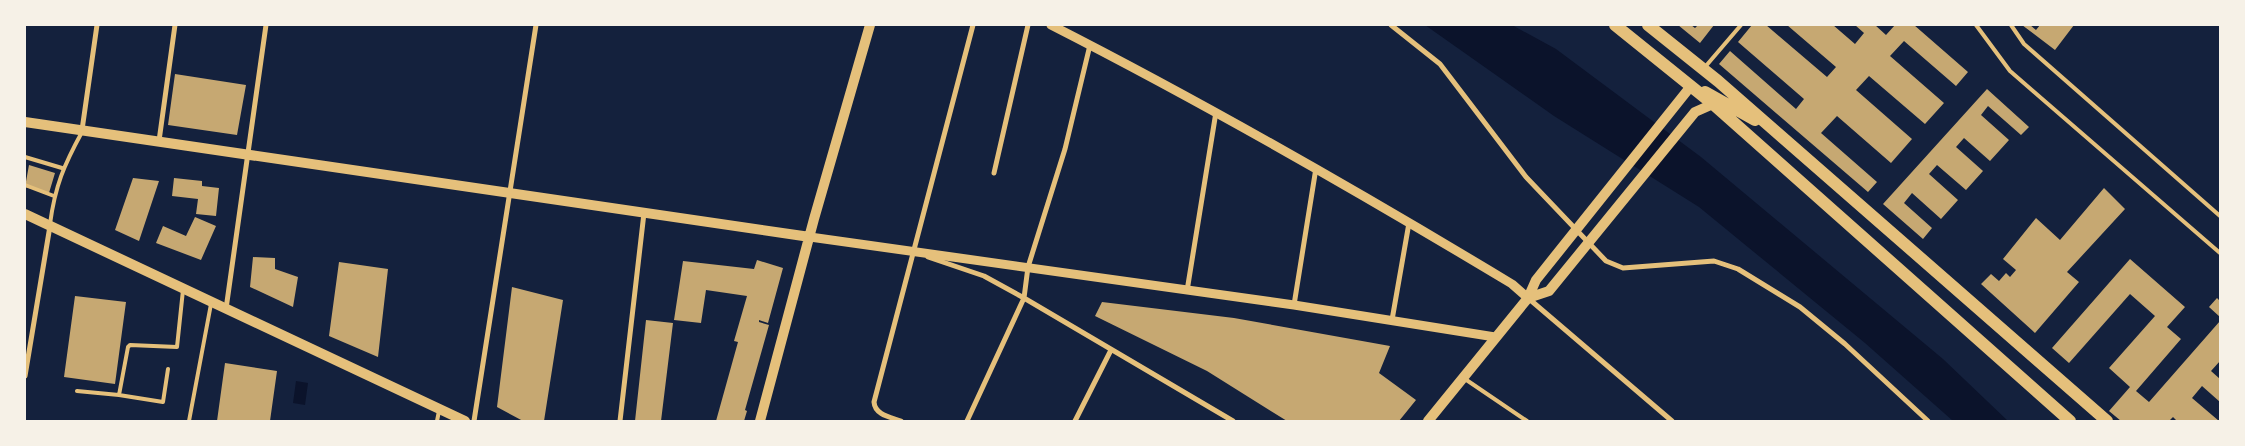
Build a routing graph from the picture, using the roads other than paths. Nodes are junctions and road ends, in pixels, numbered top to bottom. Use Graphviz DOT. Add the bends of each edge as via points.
graph roads {
  1 [pos="97,25"];
  2 [pos="175,25"];
  3 [pos="266,25"];
  4 [pos="536,25"];
  5 [pos="870,25"];
  6 [pos="973,25"];
  7 [pos="1028,25"];
  8 [pos="1051,25"];
  9 [pos="1390,25"];
  10 [pos="1615,25"];
  11 [pos="1648,25"];
  12 [pos="1741,25"];
  13 [pos="1976,25"];
  14 [pos="2011,25"];
  15 [pos="1090,45"];
  16 [pos="1703,70"];
  17 [pos="1691,86"];
  18 [pos="1713,104"];
  19 [pos="1216,112"];
  20 [pos="25,122"];
  21 [pos="1771,128"];
  22 [pos="82,130"];
  23 [pos="159,141"];
  24 [pos="248,153"];
  25 [pos="25,158"];
  26 [pos="62,168"];
  27 [pos="1316,168"];
  28 [pos="994,173"];
  29 [pos="25,185"];
  30 [pos="510,194"];
  31 [pos="54,196"];
  32 [pos="644,213"];
  33 [pos="25,214"];
  34 [pos="2220,216"];
  35 [pos="1409,223"];
  36 [pos="50,226"];
  37 [pos="810,237"];
  38 [pos="914,252"];
  39 [pos="2220,253"];
  40 [pos="1028,267"];
  41 [pos="184,289"];
  42 [pos="1187,291"];
  43 [pos="1024,298"];
  44 [pos="1528,298"];
  45 [pos="212,302"];
  46 [pos="1294,305"];
  47 [pos="226,308"];
  48 [pos="1392,320"];
  49 [pos="1495,337"];
  50 [pos="1111,350"];
  51 [pos="168,369"];
  52 [pos="25,376"];
  53 [pos="1463,377"];
  54 [pos="77,390"];
  55 [pos="119,395"];
  56 [pos="439,409"];
  57 [pos="189,421"];
  58 [pos="437,421"];
  59 [pos="466,421"];
  60 [pos="474,421"];
  61 [pos="620,421"];
  62 [pos="760,421"];
  63 [pos="901,421"];
  64 [pos="967,421"];
  65 [pos="1075,421"];
  66 [pos="1233,421"];
  67 [pos="1428,421"];
  68 [pos="1527,421"];
  69 [pos="1672,421"];
  70 [pos="1928,421"];
  71 [pos="2070,421"];
  72 [pos="2107,421"];
  1 -- 22 [label="street"];
  2 -- 23 [label="street"];
  3 -- 24 [label="street"];
  4 -- 30 [label="street"];
  5 -- 37 [label="main road"];
  6 -- 38 [label="street"];
  7 -- 28 [label="street"];
  8 -- 15 [label="street"];
  9 -- 70 [label="street" via="1440,64 1526,177 1606,261 1623,268 1714,261 1738,269 1800,307"];
  10 -- 17 [label="main road"];
  11 -- 16 [label="main road"];
  12 -- 16 [label="lane"];
  13 -- 39 [label="lane" via="2010,71"];
  14 -- 34 [label="lane" via="2024,44"];
  15 -- 19 [label="street"];
  15 -- 40 [label="street" via="1065,148"];
  16 -- 21 [label="main road"];
  17 -- 18 [label="main road"];
  17 -- 21 [label="main road"];
  17 -- 44 [label="main road" via="1536,280"];
  18 -- 44 [label="main road" via="1690,117 1549,291"];
  18 -- 71 [label="main road"];
  19 -- 27 [label="street"];
  19 -- 42 [label="street"];
  20 -- 22 [label="main road"];
  21 -- 72 [label="main road"];
  22 -- 23 [label="main road"];
  22 -- 26 [label="lane"];
  23 -- 24 [label="main road"];
  24 -- 30 [label="main road"];
  24 -- 47 [label="street"];
  25 -- 26 [label="lane"];
  26 -- 31 [label="lane"];
  27 -- 35 [label="street"];
  27 -- 46 [label="street"];
  29 -- 31 [label="lane"];
  30 -- 32 [label="main road"];
  30 -- 60 [label="street"];
  31 -- 36 [label="lane"];
  32 -- 37 [label="main road"];
  32 -- 61 [label="street"];
  33 -- 36 [label="main road"];
  35 -- 44 [label="street" via="1512,284"];
  35 -- 48 [label="street"];
  36 -- 41 [label="main road"];
  36 -- 52 [label="street"];
  37 -- 38 [label="street"];
  37 -- 62 [label="main road"];
  38 -- 40 [label="street"];
  38 -- 43 [label="street" via="984,276"];
  38 -- 63 [label="street" via="874,402 875,408"];
  40 -- 42 [label="street"];
  40 -- 43 [label="street"];
  41 -- 45 [label="main road"];
  41 -- 55 [label="lane" via="177,347 130,344"];
  42 -- 46 [label="street"];
  43 -- 50 [label="street"];
  43 -- 64 [label="street"];
  44 -- 49 [label="main road"];
  44 -- 69 [label="street"];
  45 -- 47 [label="main road"];
  45 -- 57 [label="lane"];
  46 -- 48 [label="street"];
  47 -- 56 [label="main road"];
  48 -- 49 [label="street"];
  49 -- 53 [label="main road"];
  50 -- 65 [label="street"];
  50 -- 66 [label="street"];
  51 -- 55 [label="lane" via="163,402"];
  53 -- 67 [label="main road"];
  53 -- 68 [label="lane"];
  54 -- 55 [label="lane"];
  56 -- 58 [label="lane"];
  56 -- 59 [label="main road"];
}
